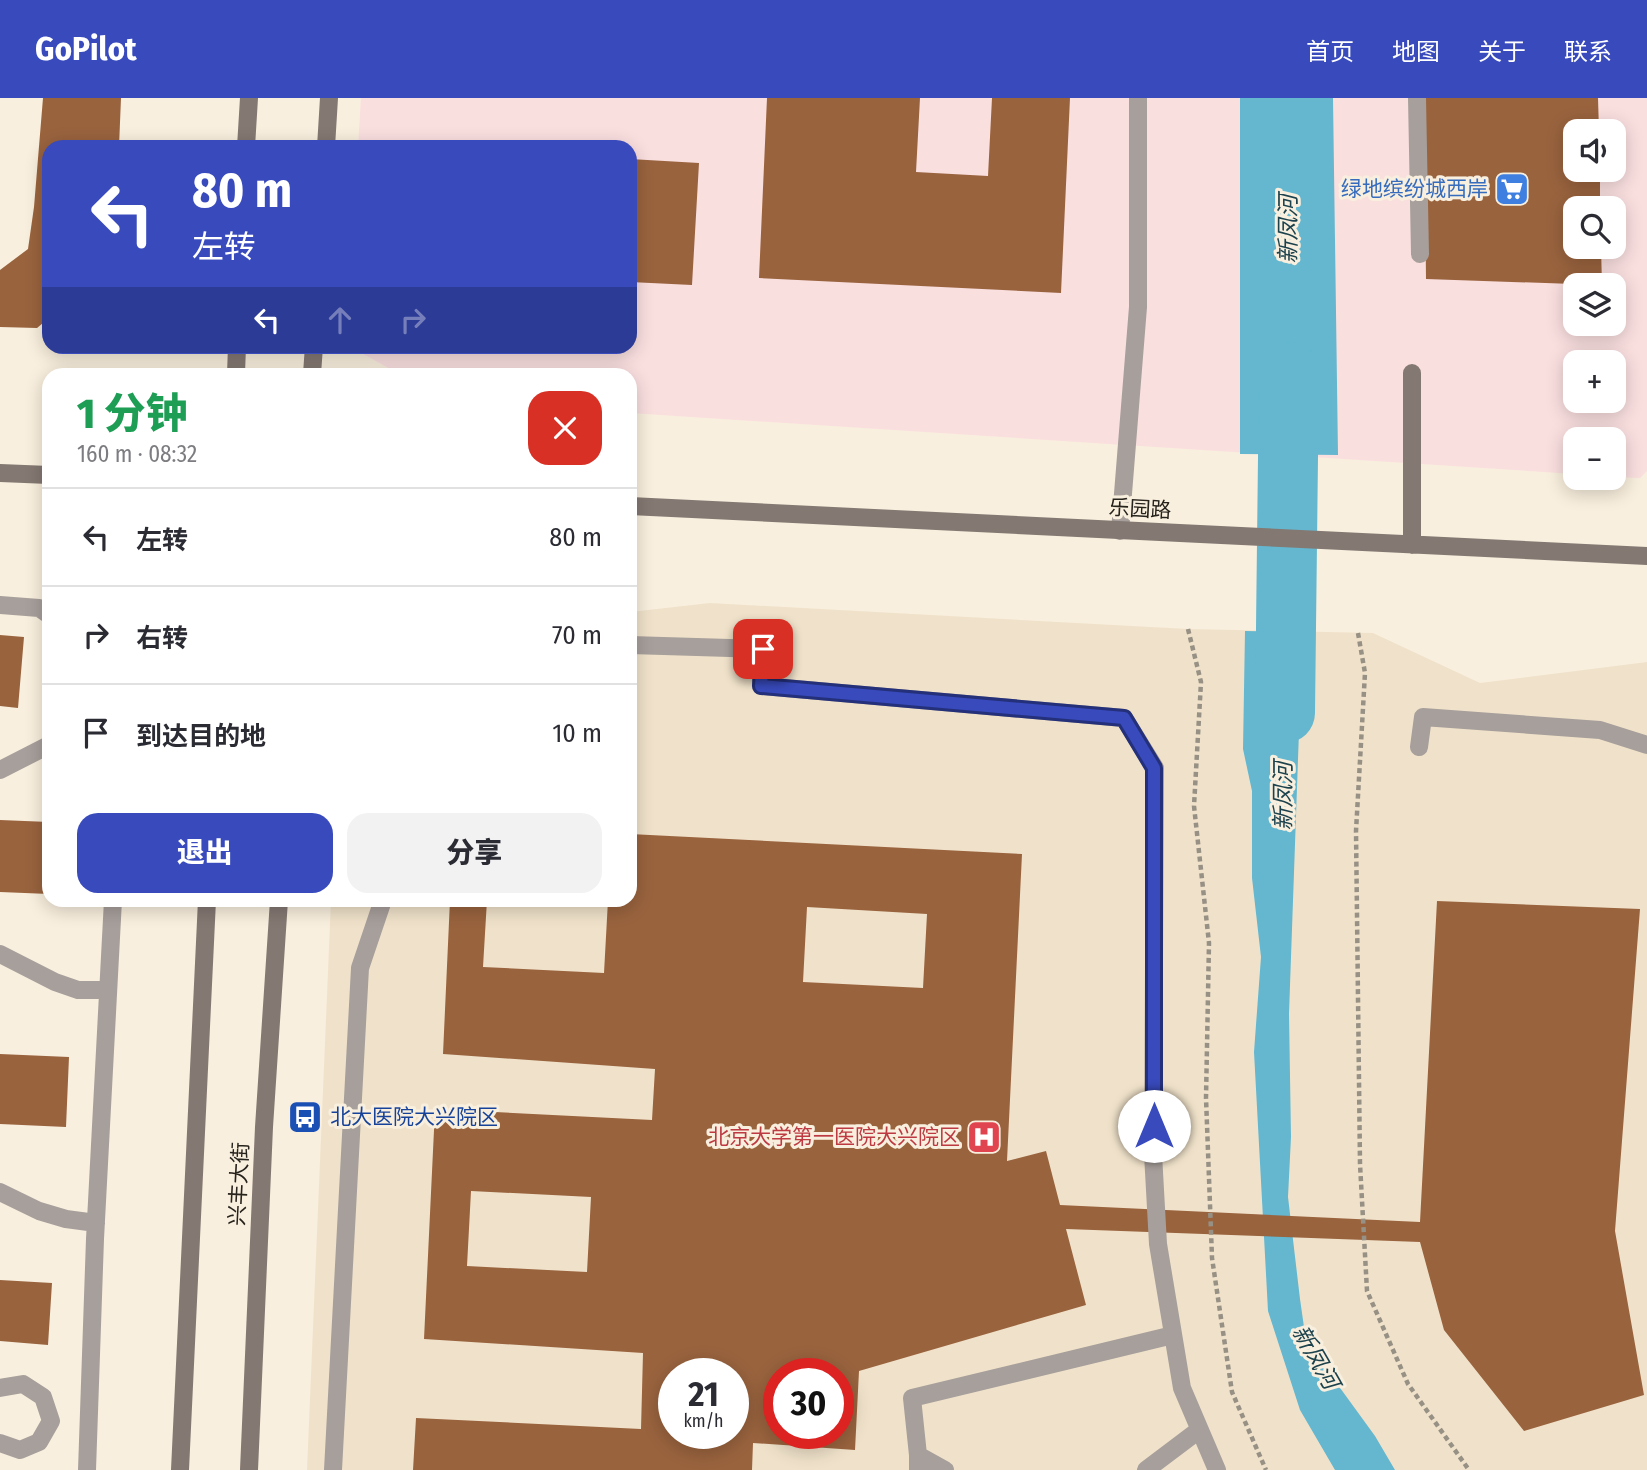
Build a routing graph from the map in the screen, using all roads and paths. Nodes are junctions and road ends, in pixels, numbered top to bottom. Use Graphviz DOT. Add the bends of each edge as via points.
graph roads {
  1 [pos="249,98"];
  2 [pos="329,98"];
  3 [pos="1138,98"];
  4 [pos="1417,98"];
  5 [pos="246,140"];
  6 [pos="326,140"];
  7 [pos="1420,254"];
  8 [pos="1412,373"];
  9 [pos="0,473"];
  10 [pos="42,475"];
  11 [pos="637,506"];
  12 [pos="1120,531"];
  13 [pos="1412,545"];
  14 [pos="1647,556"];
  15 [pos="0,605"];
  16 [pos="42,610"];
  17 [pos="1188,629"];
  18 [pos="1358,633"];
  19 [pos="637,645"];
  20 [pos="1647,745"];
  21 [pos="1419,747"];
  22 [pos="42,748"];
  23 [pos="0,769"];
  24 [pos="113,907"];
  25 [pos="207,907"];
  26 [pos="279,907"];
  27 [pos="381,907"];
  28 [pos="0,954"];
  29 [pos="107,990"];
  30 [pos="0,1192"];
  31 [pos="96,1223"];
  32 [pos="1173,1335"];
  33 [pos="0,1388"];
  34 [pos="1199,1430"];
  35 [pos="0,1443"];
  36 [pos="918,1463"];
  37 [pos="88,1470"];
  38 [pos="180,1470"];
  39 [pos="249,1470"];
  40 [pos="332,1470"];
  41 [pos="945,1470"];
  42 [pos="1146,1470"];
  43 [pos="1217,1470"];
  44 [pos="1266,1470"];
  45 [pos="1469,1470"];
  1 -- 5 [label="main road"];
  2 -- 6 [label="main road"];
  3 -- 12 [label="street" via="1138,307"];
  4 -- 7 [label="street"];
  8 -- 13 [label="main road"];
  9 -- 10 [label="main road"];
  11 -- 12 [label="main road, 乐园路"];
  12 -- 13 [label="main road, 乐园路"];
  13 -- 14 [label="main road, 乐园路"];
  15 -- 16 [label="street"];
  17 -- 44 [label="path" via="1201,682 1194,806 1209,943 1206,1098 1212,1258 1232,1392"];
  18 -- 45 [label="path" via="1365,673 1356,831 1360,1150 1367,1291 1408,1384"];
  19 -- 32 [label="street" via="763,649 761,686 1124,718 1154,768 1154,1194"];
  20 -- 21 [label="street" via="1600,730 1423,717"];
  22 -- 23 [label="street"];
  24 -- 29 [label="street"];
  25 -- 38 [label="main road"];
  26 -- 39 [label="main road, 兴丰大街"];
  27 -- 40 [label="street" via="360,968"];
  28 -- 29 [label="street" via="78,990"];
  29 -- 31 [label="street"];
  30 -- 31 [label="street" via="39,1211"];
  31 -- 37 [label="street"];
  32 -- 34 [label="street" via="1182,1388"];
  32 -- 36 [label="street" via="912,1398"];
  33 -- 35 [label="street" via="23,1384 43,1397 51,1421 39,1441 20,1450"];
  34 -- 42 [label="street"];
  34 -- 43 [label="street"];
  36 -- 41 [label="street"];
}
